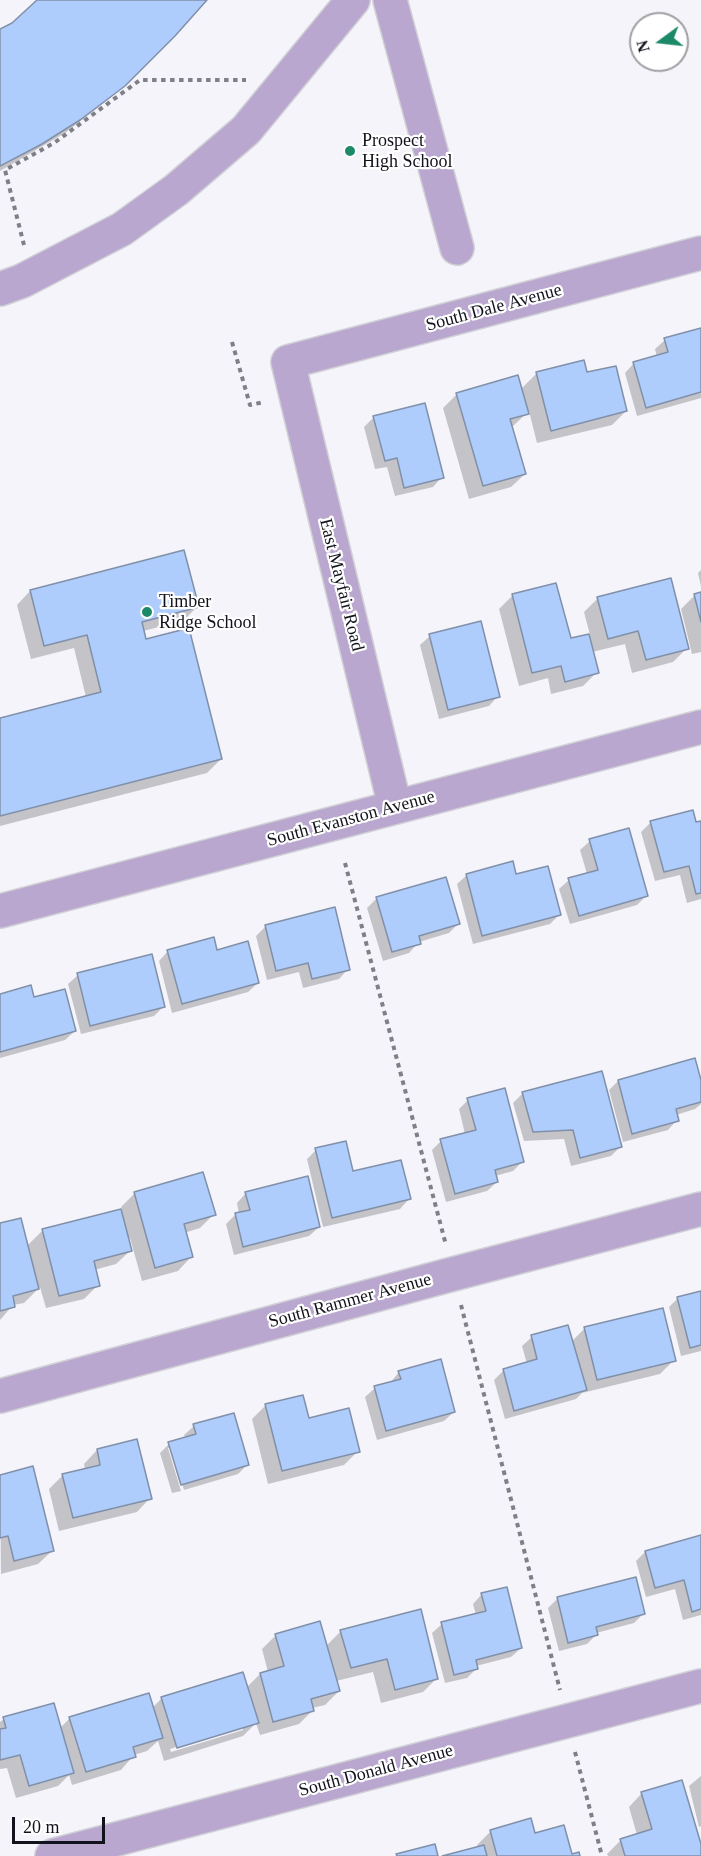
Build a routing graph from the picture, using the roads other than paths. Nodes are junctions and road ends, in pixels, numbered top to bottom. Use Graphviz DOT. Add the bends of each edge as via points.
graph roads {
  1 [pos="353,0"];
  2 [pos="390,0"];
  3 [pos="457,248"];
  4 [pos="701,253"];
  5 [pos="0,289"];
  6 [pos="288,362"];
  7 [pos="701,727"];
  8 [pos="395,807"];
  9 [pos="0,911"];
  10 [pos="701,1209"];
  11 [pos="0,1396"];
  12 [pos="701,1686"];
  13 [pos="52,1856"];
  1 -- 5 [label="street" via="246,130 176,190 122,229"];
  2 -- 3 [label="street"];
  4 -- 6 [label="street, South Dale Avenue"];
  6 -- 8 [label="street, East Mayfair Road"];
  7 -- 8 [label="street, South Evanston Avenue"];
  8 -- 9 [label="street, South Evanston Avenue"];
  10 -- 11 [label="street, South Rammer Avenue"];
  12 -- 13 [label="street, South Donald Avenue"];
}
